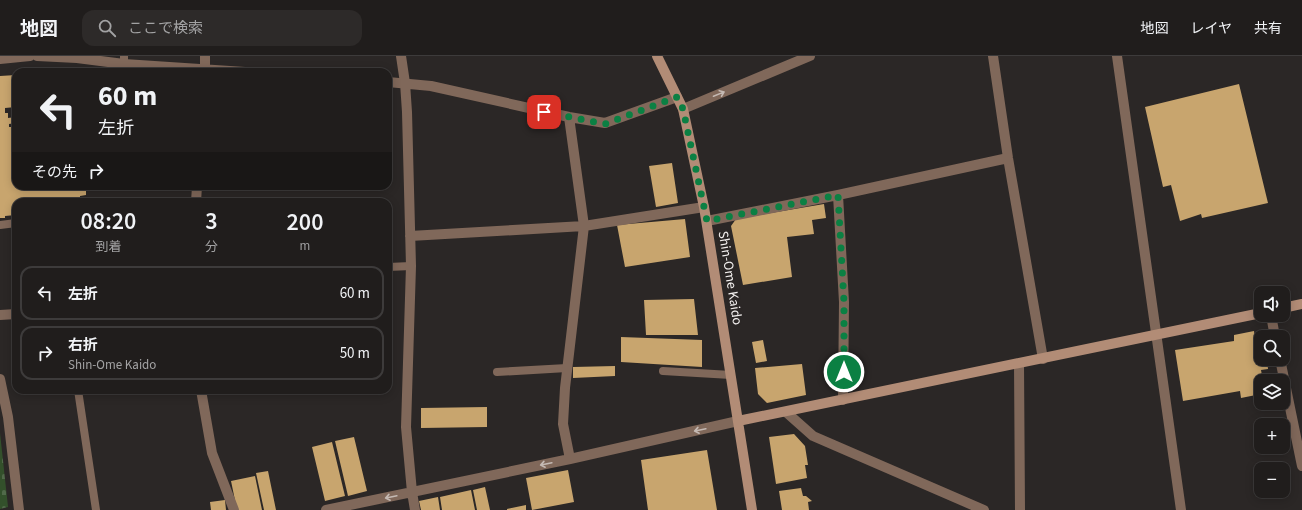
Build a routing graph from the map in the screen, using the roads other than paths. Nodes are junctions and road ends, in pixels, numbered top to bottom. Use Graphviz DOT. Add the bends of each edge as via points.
graph roads {
  1 [pos="30,56"];
  2 [pos="37,56"];
  3 [pos="205,56"];
  4 [pos="400,56"];
  5 [pos="657,56"];
  6 [pos="810,56"];
  7 [pos="993,56"];
  8 [pos="1117,56"];
  9 [pos="0,59"];
  10 [pos="124,60"];
  11 [pos="189,68"];
  12 [pos="205,68"];
  13 [pos="392,82"];
  14 [pos="405,83"];
  15 [pos="677,97"];
  16 [pos="683,109"];
  17 [pos="569,117"];
  18 [pos="1008,158"];
  19 [pos="838,195"];
  20 [pos="704,207"];
  21 [pos="707,221"];
  22 [pos="12,224"];
  23 [pos="0,225"];
  24 [pos="584,226"];
  25 [pos="410,236"];
  26 [pos="411,266"];
  27 [pos="392,267"];
  28 [pos="1302,304"];
  29 [pos="1290,307"];
  30 [pos="12,314"];
  31 [pos="1254,314"];
  32 [pos="0,315"];
  33 [pos="1157,334"];
  34 [pos="1043,359"];
  35 [pos="1019,364"];
  36 [pos="1281,366"];
  37 [pos="567,368"];
  38 [pos="663,371"];
  39 [pos="497,372"];
  40 [pos="731,375"];
  41 [pos="0,379"];
  42 [pos="79,394"];
  43 [pos="202,394"];
  44 [pos="843,400"];
  45 [pos="786,412"];
  46 [pos="738,422"];
  47 [pos="570,459"];
  48 [pos="1302,466"];
  49 [pos="412,492"];
  50 [pos="19,510"];
  51 [pos="96,510"];
  52 [pos="234,510"];
  53 [pos="326,510"];
  54 [pos="415,510"];
  55 [pos="752,510"];
  56 [pos="984,510"];
  57 [pos="1020,510"];
  58 [pos="1181,510"];
  1 -- 9 [label="street"];
  2 -- 10 [label="street"];
  3 -- 12 [label="street"];
  4 -- 14 [label="street"];
  5 -- 15 [label="street, Shin-Ome Kaido"];
  16 -- 6 [label="street, one-way"];
  7 -- 18 [label="street"];
  8 -- 33 [label="street"];
  10 -- 11 [label="street"];
  13 -- 14 [label="street"];
  14 -- 17 [label="street" via="431,86"];
  14 -- 25 [label="street"];
  15 -- 16 [label="street, Shin-Ome Kaido"];
  15 -- 17 [label="street" via="605,124"];
  16 -- 20 [label="street, Shin-Ome Kaido"];
  17 -- 24 [label="street"];
  18 -- 19 [label="street"];
  18 -- 34 [label="street"];
  19 -- 21 [label="street"];
  19 -- 44 [label="street" via="844,302"];
  20 -- 21 [label="street, Shin-Ome Kaido"];
  20 -- 24 [label="street"];
  21 -- 40 [label="street, Shin-Ome Kaido"];
  22 -- 23 [label="lane"];
  24 -- 25 [label="street"];
  24 -- 37 [label="street"];
  25 -- 26 [label="street"];
  26 -- 27 [label="lane"];
  26 -- 49 [label="street" via="406,427"];
  28 -- 29 [label="street"];
  30 -- 32 [label="street"];
  31 -- 33 [label="street"];
  33 -- 34 [label="street"];
  33 -- 58 [label="street"];
  34 -- 35 [label="street"];
  35 -- 44 [label="street"];
  35 -- 57 [label="street"];
  36 -- 48 [label="street"];
  37 -- 39 [label="lane"];
  37 -- 47 [label="street" via="563,424"];
  38 -- 40 [label="lane"];
  40 -- 46 [label="street, Shin-Ome Kaido"];
  41 -- 50 [label="street" via="8,417"];
  42 -- 51 [label="lane"];
  43 -- 52 [label="street" via="212,453"];
  44 -- 45 [label="street"];
  45 -- 46 [label="street"];
  45 -- 56 [label="street" via="813,436"];
  46 -- 47 [label="street, one-way"];
  46 -- 55 [label="street, Shin-Ome Kaido"];
  47 -- 49 [label="street, one-way"];
  49 -- 53 [label="street, one-way"];
  49 -- 54 [label="street"];
}
